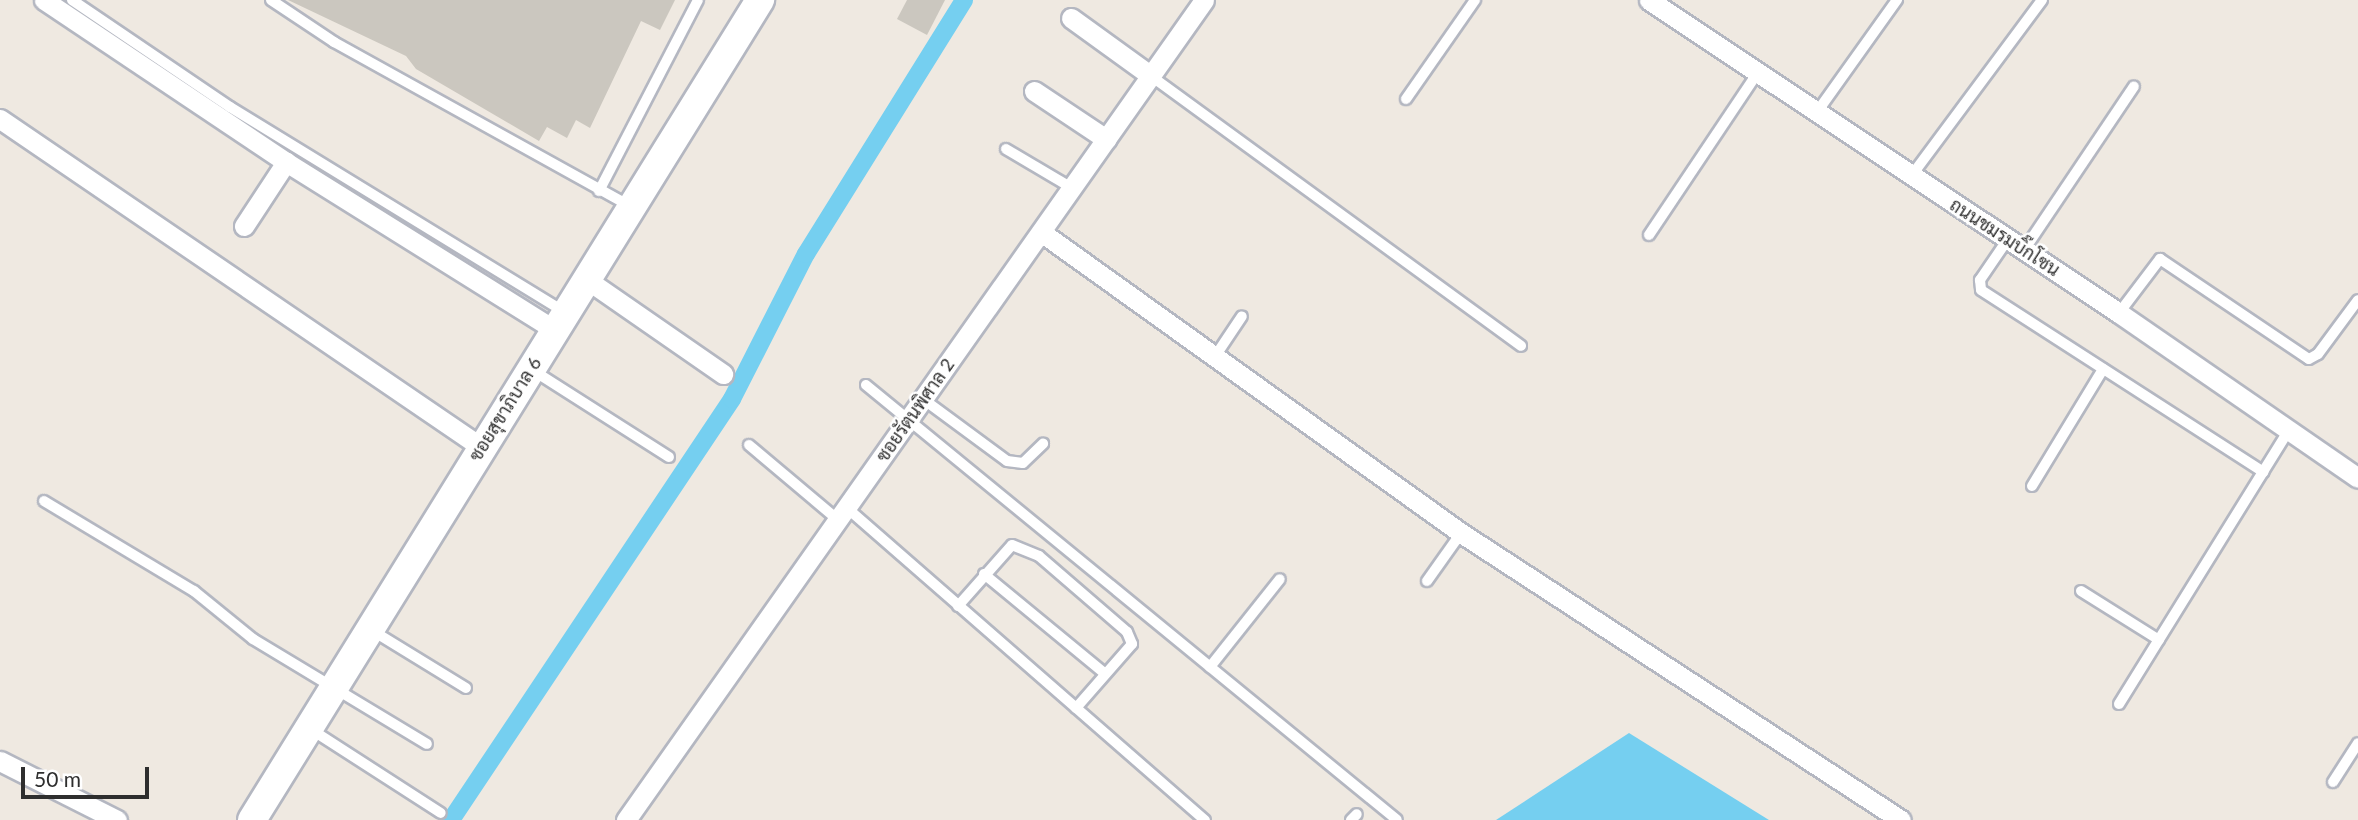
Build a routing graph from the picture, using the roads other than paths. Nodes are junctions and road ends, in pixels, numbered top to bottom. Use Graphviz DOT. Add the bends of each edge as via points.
graph roads {
  1 [pos="44,0"];
  2 [pos="72,0"];
  3 [pos="271,0"];
  4 [pos="698,0"];
  5 [pos="760,0"];
  6 [pos="1475,0"];
  7 [pos="1649,0"];
  8 [pos="1897,0"];
  9 [pos="2042,0"];
  10 [pos="1196,3"];
  11 [pos="1071,18"];
  12 [pos="1758,72"];
  13 [pos="1151,76"];
  14 [pos="2134,86"];
  15 [pos="1034,91"];
  16 [pos="1406,99"];
  17 [pos="1817,112"];
  18 [pos="0,119"];
  19 [pos="1106,139"];
  20 [pos="1006,149"];
  21 [pos="286,162"];
  22 [pos="1912,175"];
  23 [pos="1072,188"];
  24 [pos="598,191"];
  25 [pos="631,206"];
  26 [pos="244,226"];
  27 [pos="1041,232"];
  28 [pos="1648,235"];
  29 [pos="2016,245"];
  30 [pos="586,279"];
  31 [pos="2358,300"];
  32 [pos="2119,313"];
  33 [pos="1242,316"];
  34 [pos="560,321"];
  35 [pos="1521,346"];
  36 [pos="1213,358"];
  37 [pos="530,369"];
  38 [pos="2103,369"];
  39 [pos="723,374"];
  40 [pos="866,385"];
  41 [pos="923,399"];
  42 [pos="909,418"];
  43 [pos="2289,430"];
  44 [pos="1043,444"];
  45 [pos="750,445"];
  46 [pos="481,447"];
  47 [pos="669,457"];
  48 [pos="2355,471"];
  49 [pos="2263,472"];
  50 [pos="2032,486"];
  51 [pos="44,501"];
  52 [pos="842,514"];
  53 [pos="1461,534"];
  54 [pos="984,574"];
  55 [pos="1280,579"];
  56 [pos="1427,581"];
  57 [pos="2081,591"];
  58 [pos="958,606"];
  59 [pos="370,628"];
  60 [pos="2159,640"];
  61 [pos="1210,667"];
  62 [pos="1104,673"];
  63 [pos="334,686"];
  64 [pos="466,688"];
  65 [pos="2119,704"];
  66 [pos="1076,708"];
  67 [pos="309,727"];
  68 [pos="2358,743"];
  69 [pos="427,744"];
  70 [pos="0,761"];
  71 [pos="2333,782"];
  72 [pos="441,813"];
  73 [pos="117,820"];
  74 [pos="252,820"];
  75 [pos="626,820"];
  76 [pos="1205,820"];
  77 [pos="1397,820"];
  78 [pos="1901,820"];
  1 -- 21 [label="street"];
  2 -- 34 [label="lane"];
  3 -- 24 [label="lane" via="334,41"];
  4 -- 24 [label="lane"];
  5 -- 25 [label="street, ซอยสุขาภิบาล 6"];
  6 -- 16 [label="lane"];
  7 -- 12 [label="street, ถนนชมรมบิ๊กโซน"];
  8 -- 17 [label="lane"];
  9 -- 22 [label="lane"];
  10 -- 13 [label="street, ซอยรัตนพิศาล 2"];
  11 -- 13 [label="street"];
  12 -- 17 [label="street, ถนนชมรมบิ๊กโซน"];
  12 -- 28 [label="lane"];
  13 -- 19 [label="street, ซอยรัตนพิศาล 2"];
  13 -- 35 [label="lane"];
  14 -- 29 [label="lane"];
  15 -- 19 [label="street"];
  17 -- 22 [label="street, ถนนชมรมบิ๊กโซน"];
  18 -- 46 [label="street"];
  19 -- 23 [label="street, ซอยรัตนพิศาล 2"];
  20 -- 23 [label="lane"];
  21 -- 26 [label="street"];
  21 -- 34 [label="street"];
  22 -- 29 [label="street, ถนนชมรมบิ๊กโซน"];
  23 -- 27 [label="street, ซอยรัตนพิศาล 2"];
  24 -- 25 [label="lane"];
  25 -- 30 [label="street, ซอยสุขาภิบาล 6"];
  27 -- 36 [label="street"];
  27 -- 41 [label="street, ซอยรัตนพิศาล 2"];
  29 -- 32 [label="street, ถนนชมรมบิ๊กโซน"];
  29 -- 38 [label="lane" via="1980,280 1981,290"];
  30 -- 34 [label="street, ซอยสุขาภิบาล 6"];
  30 -- 39 [label="street"];
  31 -- 32 [label="lane" via="2318,354 2309,359 2160,259"];
  32 -- 43 [label="street, ถนนชมรมบิ๊กโซน"];
  33 -- 36 [label="lane"];
  34 -- 37 [label="street, ซอยสุขาภิบาล 6"];
  36 -- 53 [label="street"];
  37 -- 46 [label="street, ซอยสุขาภิบาล 6"];
  37 -- 47 [label="lane"];
  38 -- 49 [label="lane"];
  38 -- 50 [label="lane"];
  40 -- 42 [label="lane"];
  41 -- 42 [label="street, ซอยรัตนพิศาล 2"];
  41 -- 44 [label="lane" via="1007,461 1023,463"];
  42 -- 52 [label="street, ซอยรัตนพิศาล 2"];
  42 -- 61 [label="lane"];
  43 -- 48 [label="street, ถนนชมรมบิ๊กโซน"];
  43 -- 49 [label="lane"];
  45 -- 52 [label="lane"];
  46 -- 59 [label="street, ซอยสุขาภิบาล 6"];
  49 -- 60 [label="lane"];
  51 -- 63 [label="lane" via="194,591 253,639"];
  52 -- 58 [label="lane"];
  52 -- 75 [label="street, ซอยรัตนพิศาล 2"];
  53 -- 56 [label="lane"];
  53 -- 78 [label="street"];
  54 -- 58 [label="lane"];
  54 -- 62 [label="lane"];
  54 -- 62 [label="lane" via="1012,545 1050,565 1127,632 1132,644"];
  55 -- 61 [label="lane"];
  57 -- 60 [label="lane"];
  58 -- 66 [label="lane"];
  59 -- 63 [label="street, ซอยสุขาภิบาล 6"];
  59 -- 64 [label="lane"];
  60 -- 65 [label="lane"];
  61 -- 77 [label="lane"];
  62 -- 66 [label="lane"];
  63 -- 67 [label="street, ซอยสุขาภิบาล 6"];
  63 -- 69 [label="lane"];
  66 -- 76 [label="lane"];
  67 -- 72 [label="lane"];
  67 -- 74 [label="street, ซอยสุขาภิบาล 6"];
  68 -- 71 [label="lane"];
  70 -- 73 [label="street"];
}
